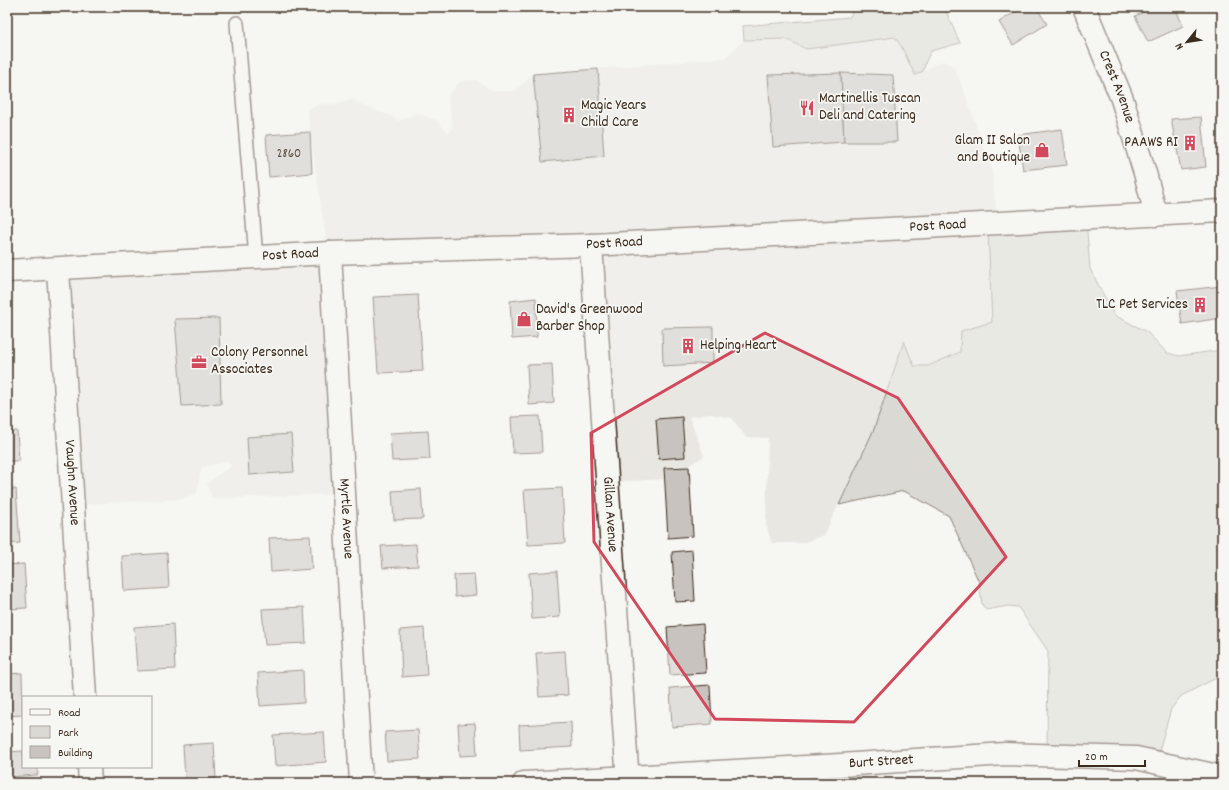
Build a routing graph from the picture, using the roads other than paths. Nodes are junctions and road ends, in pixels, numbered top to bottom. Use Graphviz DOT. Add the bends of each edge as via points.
graph roads {
  1 [pos="1084,7"];
  2 [pos="237,23"];
  3 [pos="1222,211"];
  4 [pos="1156,215"];
  5 [pos="591,245"];
  6 [pos="330,254"];
  7 [pos="256,258"];
  8 [pos="58,269"];
  9 [pos="7,271"];
  10 [pos="85,696"];
  11 [pos="89,768"];
  12 [pos="1213,775"];
  13 [pos="627,780"];
  14 [pos="90,783"];
  15 [pos="361,783"];
  16 [pos="524,783"];
  1 -- 4 [label="street, Crest Avenue" via="1122,99"];
  2 -- 7 [label="lane"];
  3 -- 4 [label="street, Post Road"];
  4 -- 5 [label="street, Post Road"];
  5 -- 6 [label="street, Post Road"];
  5 -- 13 [label="street, Gillan Avenue"];
  6 -- 7 [label="street, Post Road"];
  6 -- 15 [label="street, Myrtle Avenue"];
  7 -- 8 [label="street, Post Road"];
  8 -- 9 [label="street, Post Road"];
  8 -- 10 [label="street, Vaughn Avenue"];
  11 -- 14 [label="street"];
  12 -- 13 [label="street, Burt Street" via="1136,758 1005,754"];
  13 -- 16 [label="street, Burt Street"];
}
